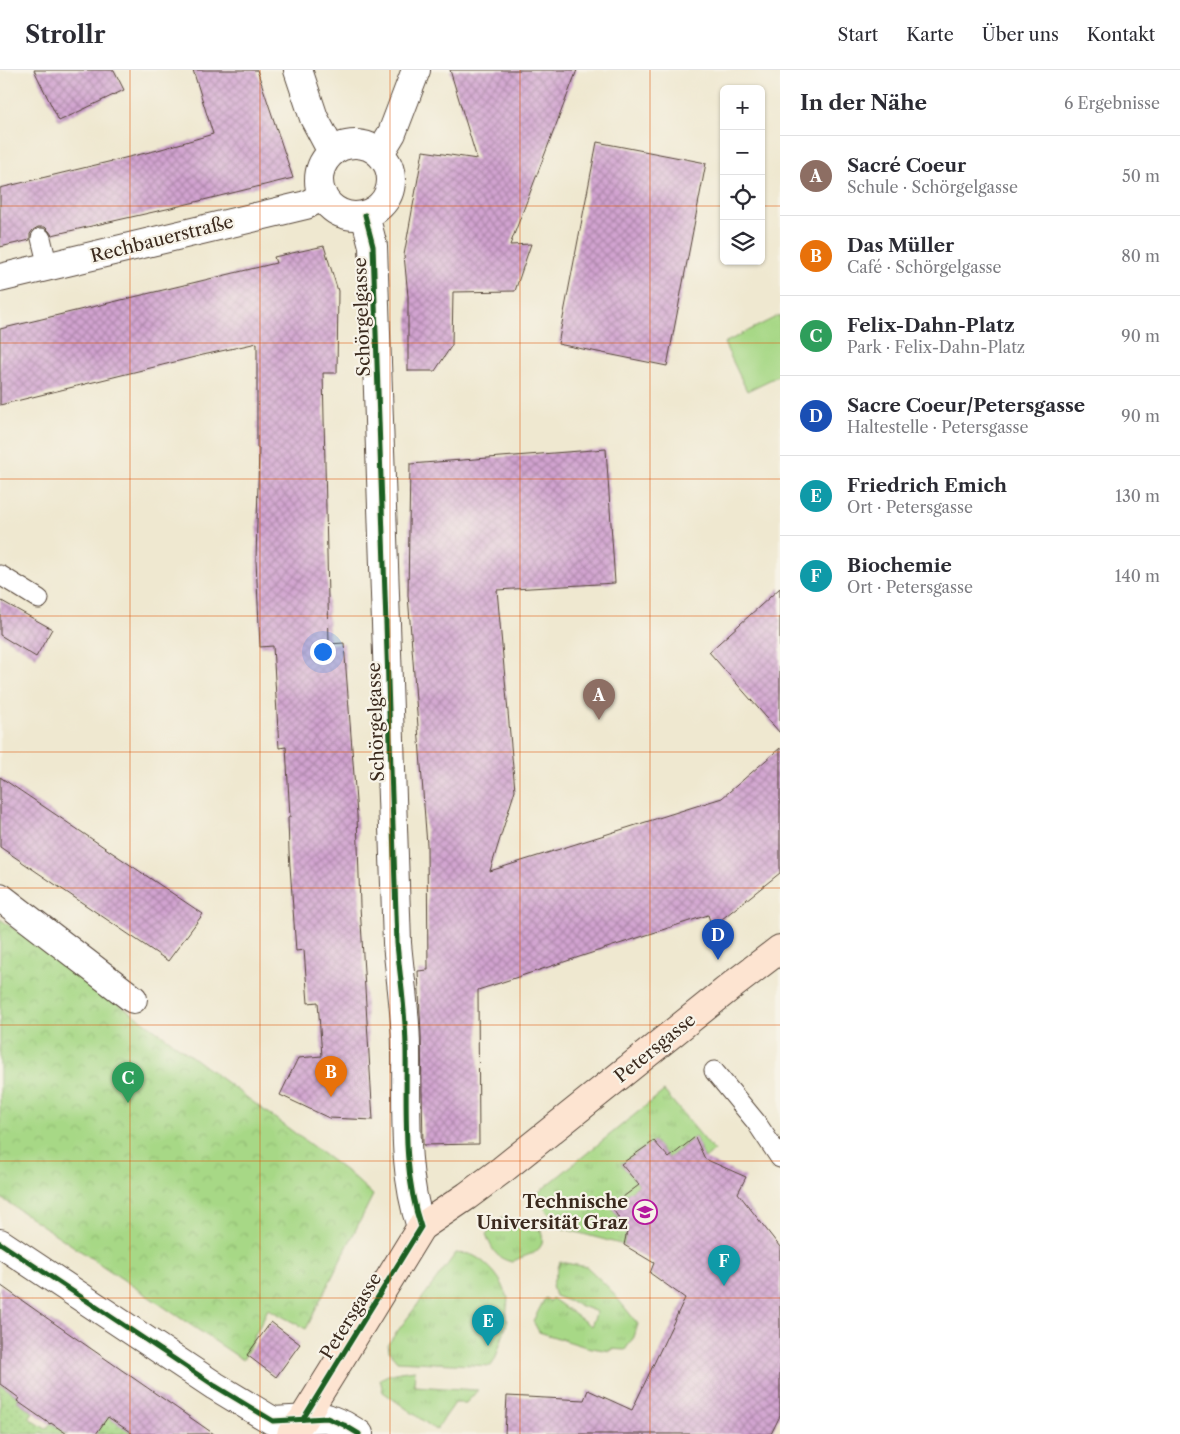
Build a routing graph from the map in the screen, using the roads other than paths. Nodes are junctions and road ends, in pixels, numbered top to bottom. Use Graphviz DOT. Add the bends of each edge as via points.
graph roads {
  1 [pos="298,70"];
  2 [pos="416,70"];
  3 [pos="332,152"];
  4 [pos="380,153"];
  5 [pos="323,196"];
  6 [pos="365,215"];
  7 [pos="41,238"];
  8 [pos="48,267"];
  9 [pos="0,278"];
  10 [pos="0,575"];
  11 [pos="39,599"];
  12 [pos="0,897"];
  13 [pos="780,949"];
  14 [pos="133,999"];
  15 [pos="714,1071"];
  16 [pos="780,1158"];
  17 [pos="421,1227"];
  18 [pos="0,1243"];
  19 [pos="297,1426"];
  20 [pos="359,1434"];
  1 -- 3 [label="street" via="314,118"];
  2 -- 4 [label="street" via="392,133"];
  3 -- 4 [label="street" via="356,144 369,146"];
  3 -- 5 [label="street" via="320,172 319,185"];
  4 -- 6 [label="street" via="391,176 390,189 376,210"];
  5 -- 6 [label="street" via="340,213"];
  5 -- 8 [label="street, Rechbauerstraße" via="306,205"];
  6 -- 17 [label="street, Schörgelgasse" via="373,246 397,943 406,1048 408,1167 413,1202"];
  7 -- 8 [label="lane"];
  8 -- 9 [label="street, Rechbauerstraße"];
  10 -- 11 [label="lane"];
  12 -- 14 [label="street"];
  13 -- 17 [label="main road, Petersgasse" via="502,1170"];
  15 -- 16 [label="lane" via="756,1122"];
  17 -- 19 [label="main road, Petersgasse"];
  18 -- 19 [label="street" via="215,1386 273,1421"];
  19 -- 20 [label="street" via="327,1418"];
}
